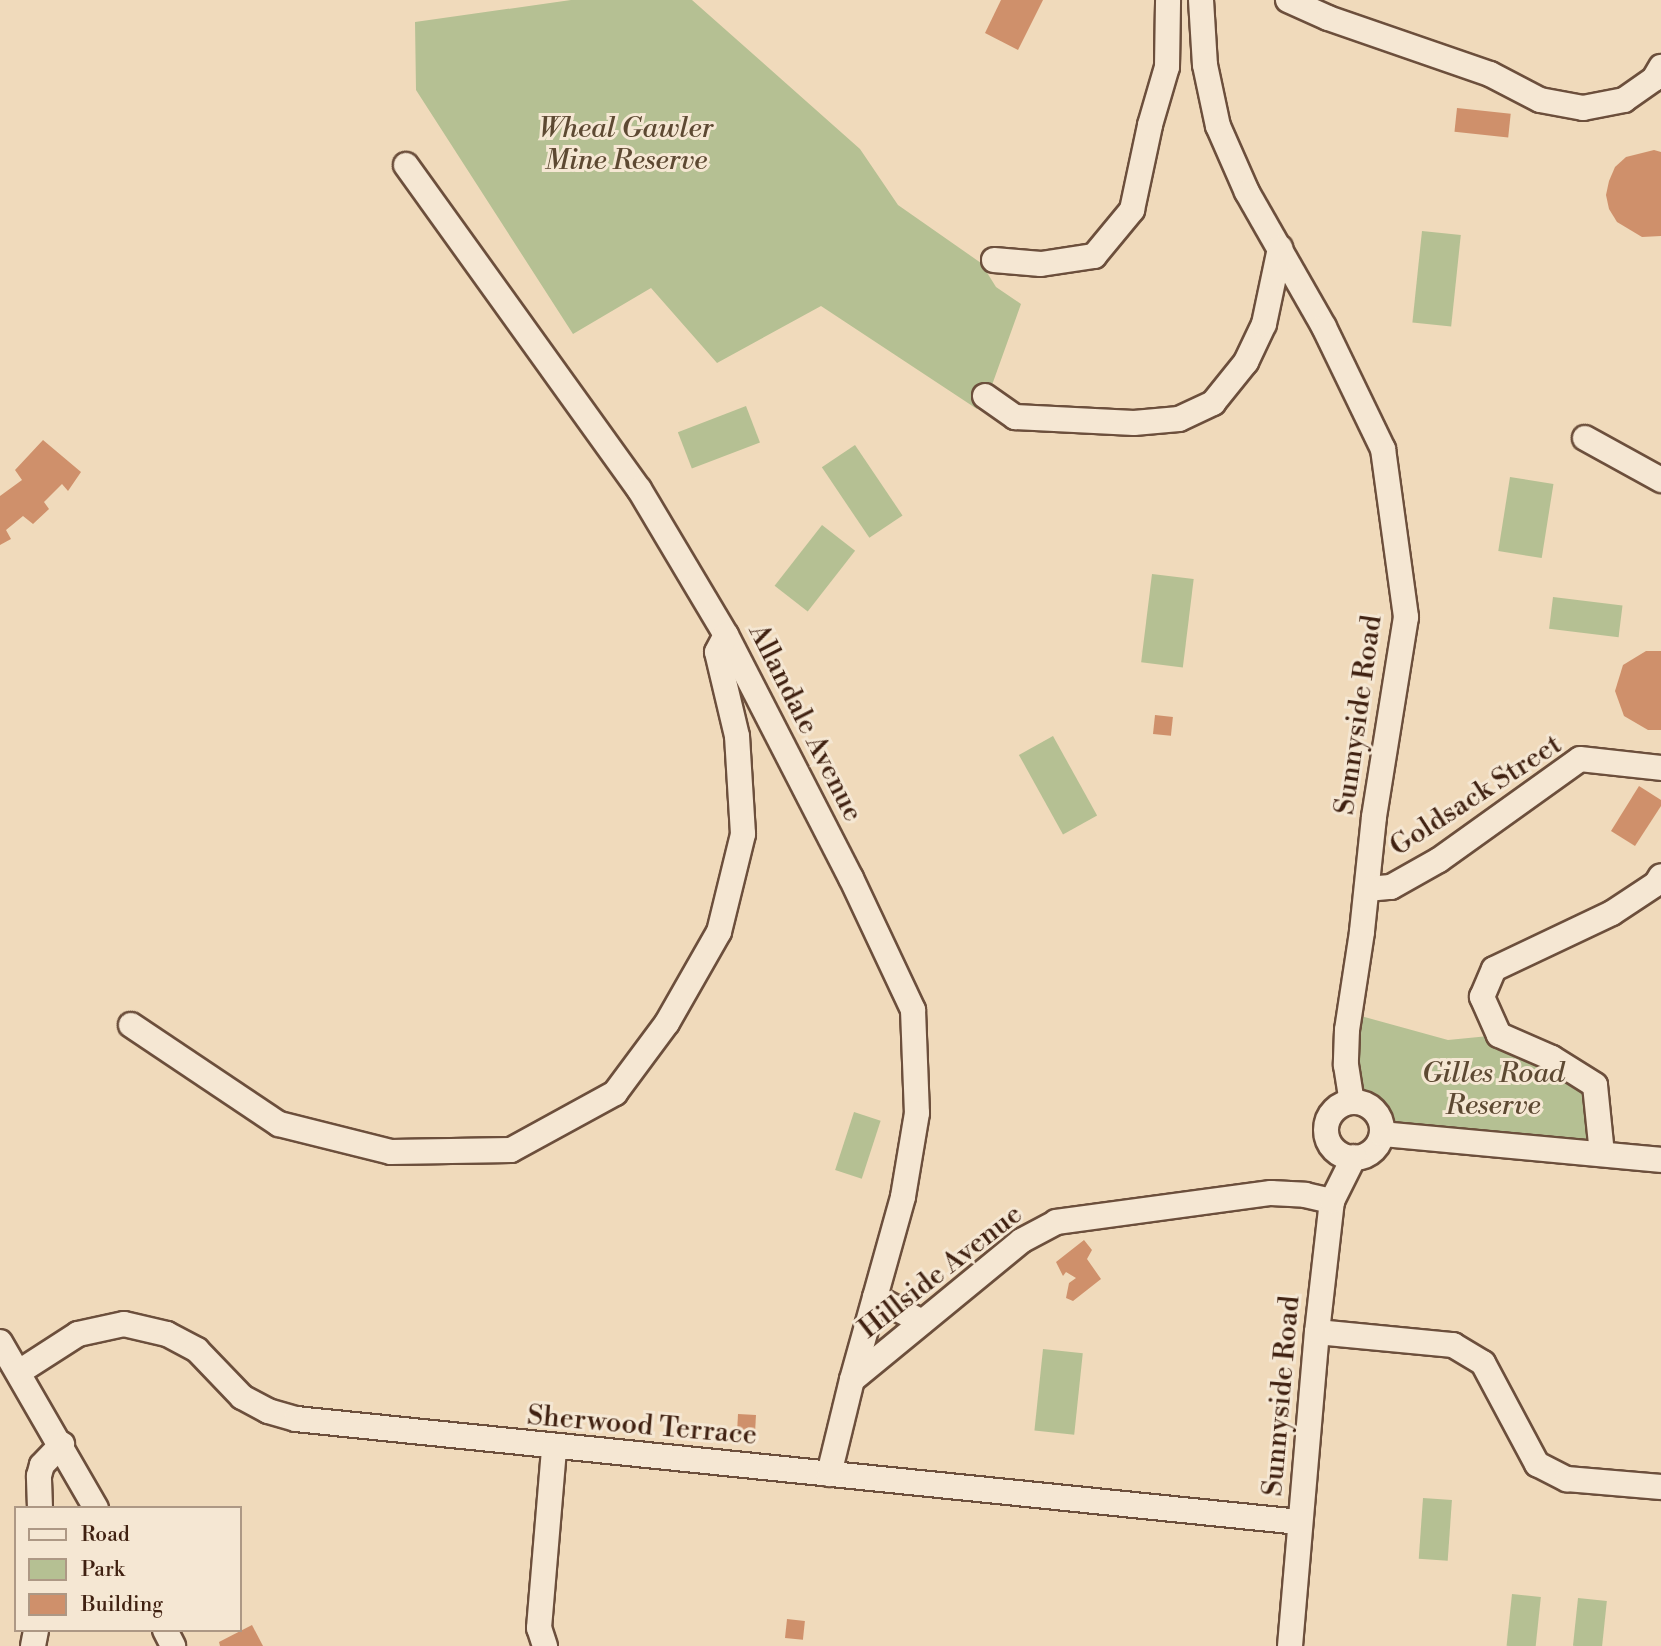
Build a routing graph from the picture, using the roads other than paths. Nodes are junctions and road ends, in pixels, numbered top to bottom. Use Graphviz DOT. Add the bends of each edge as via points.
graph roads {
  1 [pos="1168,0"];
  2 [pos="1201,0"];
  3 [pos="1288,0"];
  4 [pos="1661,68"];
  5 [pos="406,165"];
  6 [pos="1280,248"];
  7 [pos="994,261"];
  8 [pos="985,396"];
  9 [pos="1585,438"];
  10 [pos="1661,480"];
  11 [pos="726,635"];
  12 [pos="1661,768"];
  13 [pos="1661,876"];
  14 [pos="1367,889"];
  15 [pos="131,1025"];
  16 [pos="1346,1065"];
  17 [pos="1352,1102"];
  18 [pos="1382,1134"];
  19 [pos="1419,1137"];
  20 [pos="1602,1154"];
  21 [pos="1354,1157"];
  22 [pos="1661,1160"];
  23 [pos="1332,1201"];
  24 [pos="875,1297"];
  25 [pos="922,1322"];
  26 [pos="1317,1332"];
  27 [pos="0,1342"];
  28 [pos="19,1372"];
  29 [pos="852,1380"];
  30 [pos="62,1444"];
  31 [pos="554,1448"];
  32 [pos="829,1474"];
  33 [pos="1661,1487"];
  34 [pos="40,1506"];
  35 [pos="95,1506"];
  36 [pos="1300,1522"];
  37 [pos="545,1646"];
  38 [pos="1290,1646"];
  1 -- 7 [label="street" via="1167,67 1132,210 1094,256 1041,264"];
  2 -- 6 [label="street, Sunnyside Road" via="1205,65 1218,126 1247,192"];
  3 -- 4 [label="street" via="1490,74 1540,100 1583,108 1624,100 1654,79"];
  5 -- 11 [label="street, Allandale Avenue" via="639,489"];
  6 -- 8 [label="street" via="1264,324 1246,362 1213,403 1179,419 1134,423 1015,417"];
  6 -- 14 [label="street, Sunnyside Road" via="1383,449 1406,617"];
  9 -- 10 [label="street"];
  11 -- 15 [label="street" via="717,652 737,737 743,834 719,932 667,1023 615,1093 511,1150 391,1152 279,1124"];
  11 -- 24 [label="street, Allandale Avenue" via="851,878 912,1010 917,1113 903,1197"];
  12 -- 14 [label="street, Goldsack Street" via="1580,760 1438,860 1391,887"];
  13 -- 20 [label="street" via="1612,913 1494,969 1482,997 1499,1035 1552,1058 1595,1085"];
  14 -- 16 [label="street, Sunnyside Road"];
  16 -- 17 [label="street, Sunnyside Road"];
  16 -- 19 [label="street" via="1375,1103"];
  17 -- 18 [label="street" via="1374,1111"];
  17 -- 21 [label="street" via="1337,1108 1326,1129 1336,1150"];
  18 -- 19 [label="street"];
  18 -- 21 [label="street" via="1375,1149"];
  19 -- 20 [label="street"];
  20 -- 22 [label="street"];
  21 -- 23 [label="street, Sunnyside Road"];
  23 -- 25 [label="street, Hillside Avenue" via="1272,1193 1056,1222 1021,1241"];
  23 -- 26 [label="street, Sunnyside Road"];
  24 -- 25 [label="street"];
  24 -- 29 [label="street, Allandale Avenue"];
  25 -- 29 [label="street, Hillside Avenue"];
  26 -- 33 [label="street" via="1452,1345 1483,1363 1536,1464 1567,1479"];
  26 -- 36 [label="street, Sunnyside Road"];
  27 -- 28 [label="street"];
  28 -- 30 [label="street"];
  28 -- 31 [label="street, Sherwood Terrace" via="78,1334 124,1324 167,1334 197,1350 242,1396 268,1411 296,1419"];
  29 -- 32 [label="street, Hillside Avenue"];
  30 -- 34 [label="street" via="42,1465"];
  30 -- 35 [label="street"];
  31 -- 32 [label="street, Sherwood Terrace"];
  31 -- 37 [label="street" via="539,1628"];
  32 -- 36 [label="street, Sherwood Terrace"];
  36 -- 38 [label="street, Sunnyside Road"];
}
